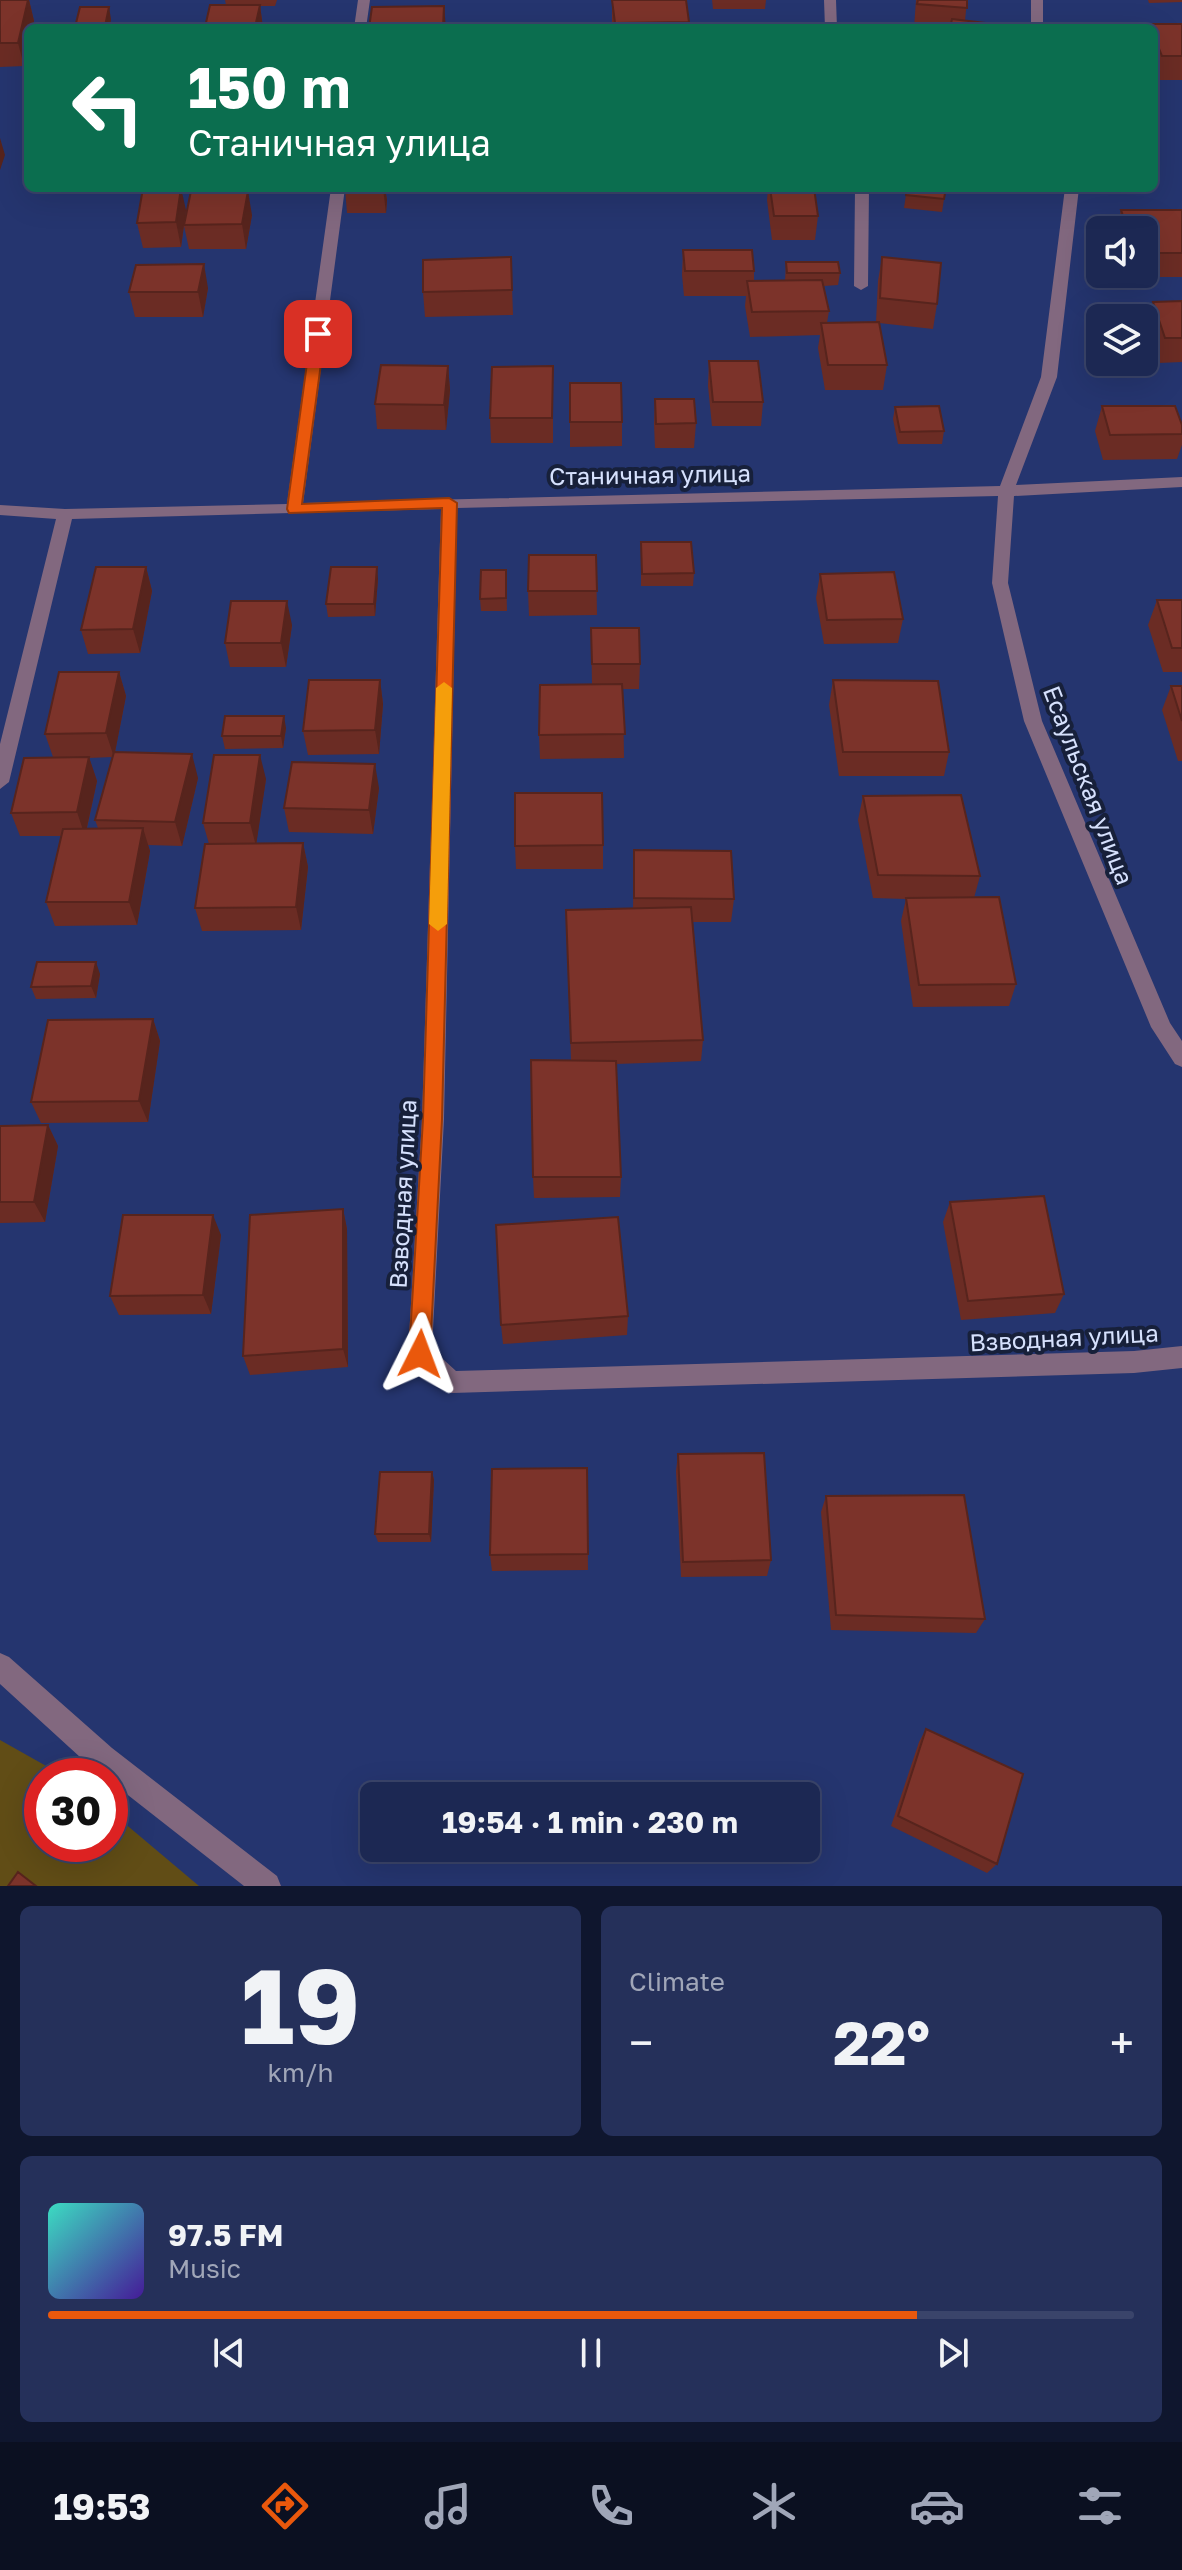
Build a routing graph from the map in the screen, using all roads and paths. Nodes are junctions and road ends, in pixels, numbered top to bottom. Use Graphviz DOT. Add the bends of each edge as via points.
graph roads {
  1 [pos="364,0"];
  2 [pos="830,0"];
  3 [pos="1037,0"];
  4 [pos="361,24"];
  5 [pos="831,24"];
  6 [pos="1037,24"];
  7 [pos="337,192"];
  8 [pos="862,192"];
  9 [pos="1072,192"];
  10 [pos="861,286"];
  11 [pos="1182,482"];
  12 [pos="1006,491"];
  13 [pos="449,503"];
  14 [pos="294,509"];
  15 [pos="0,510"];
  16 [pos="65,514"];
  17 [pos="0,782"];
  18 [pos="1182,1058"];
  19 [pos="1182,1357"];
  20 [pos="0,1666"];
  21 [pos="267,1886"];
  1 -- 4 [label="street"];
  2 -- 5 [label="street"];
  3 -- 6 [label="street"];
  7 -- 14 [label="street"];
  8 -- 10 [label="street"];
  9 -- 12 [label="street, Есаульская улица" via="1049,377"];
  11 -- 12 [label="street, Станичная улица"];
  12 -- 13 [label="street, Станичная улица"];
  12 -- 18 [label="street, Есаульская улица" via="1000,583 1033,721 1161,1027"];
  13 -- 14 [label="street, Станичная улица"];
  13 -- 19 [label="street, Взводная улица" via="433,1103 420,1354 452,1382"];
  14 -- 16 [label="street, Станичная улица"];
  15 -- 16 [label="street, Станичная улица"];
  16 -- 17 [label="street"];
  20 -- 21 [label="street" via="102,1758"];
}
